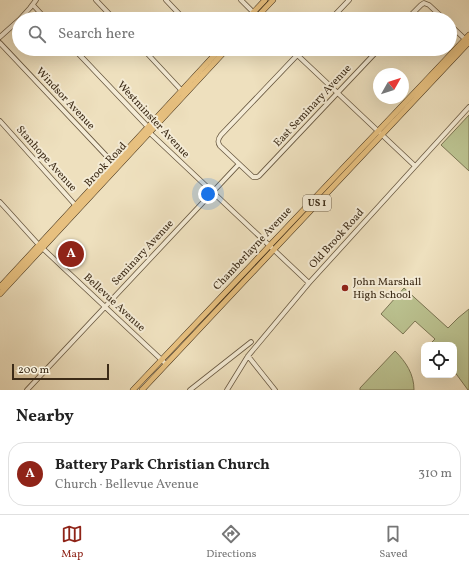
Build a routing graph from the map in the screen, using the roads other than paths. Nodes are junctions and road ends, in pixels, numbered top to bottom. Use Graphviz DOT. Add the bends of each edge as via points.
graph roads {
  1 [pos="36,0"];
  2 [pos="96,0"];
  3 [pos="166,0"];
  4 [pos="241,0"];
  5 [pos="265,0"];
  6 [pos="273,0"];
  7 [pos="349,0"];
  8 [pos="33,5"];
  9 [pos="26,12"];
  10 [pos="40,12"];
  11 [pos="107,12"];
  12 [pos="177,12"];
  13 [pos="252,12"];
  14 [pos="259,12"];
  15 [pos="261,12"];
  16 [pos="338,12"];
  17 [pos="414,12"];
  18 [pos="436,12"];
  19 [pos="12,26"];
  20 [pos="457,31"];
  21 [pos="0,37"];
  22 [pos="468,40"];
  23 [pos="0,43"];
  24 [pos="457,52"];
  25 [pos="12,56"];
  26 [pos="12,56"];
  27 [pos="81,56"];
  28 [pos="149,56"];
  29 [pos="214,56"];
  30 [pos="296,56"];
  31 [pos="298,56"];
  32 [pos="372,56"];
  33 [pos="453,56"];
  34 [pos="183,92"];
  35 [pos="338,93"];
  36 [pos="469,107"];
  37 [pos="0,121"];
  38 [pos="148,127"];
  39 [pos="150,133"];
  40 [pos="380,133"];
  41 [pos="239,164"];
  42 [pos="116,165"];
  43 [pos="415,166"];
  44 [pos="213,192"];
  45 [pos="0,203"];
  46 [pos="77,207"];
  47 [pos="40,246"];
  48 [pos="272,248"];
  49 [pos="309,283"];
  50 [pos="2,285"];
  51 [pos="0,294"];
  52 [pos="105,307"];
  53 [pos="251,342"];
  54 [pos="248,356"];
  55 [pos="162,360"];
  56 [pos="166,364"];
  57 [pos="26,390"];
  58 [pos="133,390"];
  59 [pos="142,390"];
  60 [pos="190,390"];
  61 [pos="227,390"];
  62 [pos="275,390"];
  1 -- 8 [label="street"];
  2 -- 11 [label="street"];
  3 -- 12 [label="street"];
  4 -- 13 [label="street"];
  5 -- 14 [label="main road"];
  6 -- 15 [label="main road"];
  7 -- 16 [label="street"];
  8 -- 9 [label="street"];
  8 -- 10 [label="street"];
  17 -- 18 [label="street" via="424,3"];
  19 -- 21 [label="street"];
  20 -- 22 [label="street"];
  22 -- 24 [label="main road, US 1"];
  23 -- 25 [label="street, Windsor Avenue"];
  26 -- 42 [label="street, Windsor Avenue"];
  27 -- 38 [label="street, Westminster Avenue"];
  28 -- 34 [label="street"];
  29 -- 34 [label="main road, Brook Road"];
  30 -- 41 [label="street" via="219,140 220,146"];
  31 -- 35 [label="street"];
  32 -- 35 [label="street, East Seminary Avenue"];
  33 -- 40 [label="main road, US 1"];
  34 -- 38 [label="main road, Brook Road"];
  34 -- 39 [label="main road, Brook Road"];
  35 -- 40 [label="street"];
  35 -- 41 [label="street, East Seminary Avenue" via="259,176 252,176"];
  36 -- 43 [label="street, Old Brook Road"];
  37 -- 46 [label="street, Stanhope Avenue"];
  38 -- 39 [label="street, Westminster Avenue"];
  38 -- 42 [label="main road, Brook Road"];
  39 -- 42 [label="main road, Brook Road"];
  39 -- 44 [label="street, Westminster Avenue"];
  40 -- 43 [label="street"];
  40 -- 48 [label="main road, US 1"];
  41 -- 44 [label="street, Seminary Avenue"];
  42 -- 46 [label="main road, Brook Road"];
  43 -- 49 [label="street, Old Brook Road"];
  44 -- 48 [label="street, Westminster Avenue"];
  44 -- 52 [label="street, Seminary Avenue"];
  45 -- 47 [label="street, Bellevue Avenue"];
  46 -- 47 [label="main road, Brook Road"];
  47 -- 50 [label="main road, Brook Road"];
  47 -- 52 [label="street, Bellevue Avenue"];
  48 -- 49 [label="street, Westminster Avenue"];
  48 -- 55 [label="main road, Chamberlayne Avenue / US 1"];
  48 -- 56 [label="main road, US 1"];
  49 -- 54 [label="street, Old Brook Road"];
  50 -- 51 [label="main road, Brook Road"];
  52 -- 55 [label="street, Bellevue Avenue"];
  52 -- 57 [label="street, Seminary Avenue"];
  53 -- 60 [label="street"];
  54 -- 61 [label="street, Old Brook Road"];
  54 -- 62 [label="street"];
  55 -- 56 [label="street, Bellevue Avenue"];
  55 -- 58 [label="main road, Chamberlayne Avenue / US 1"];
  56 -- 59 [label="main road, US 1"];
}
